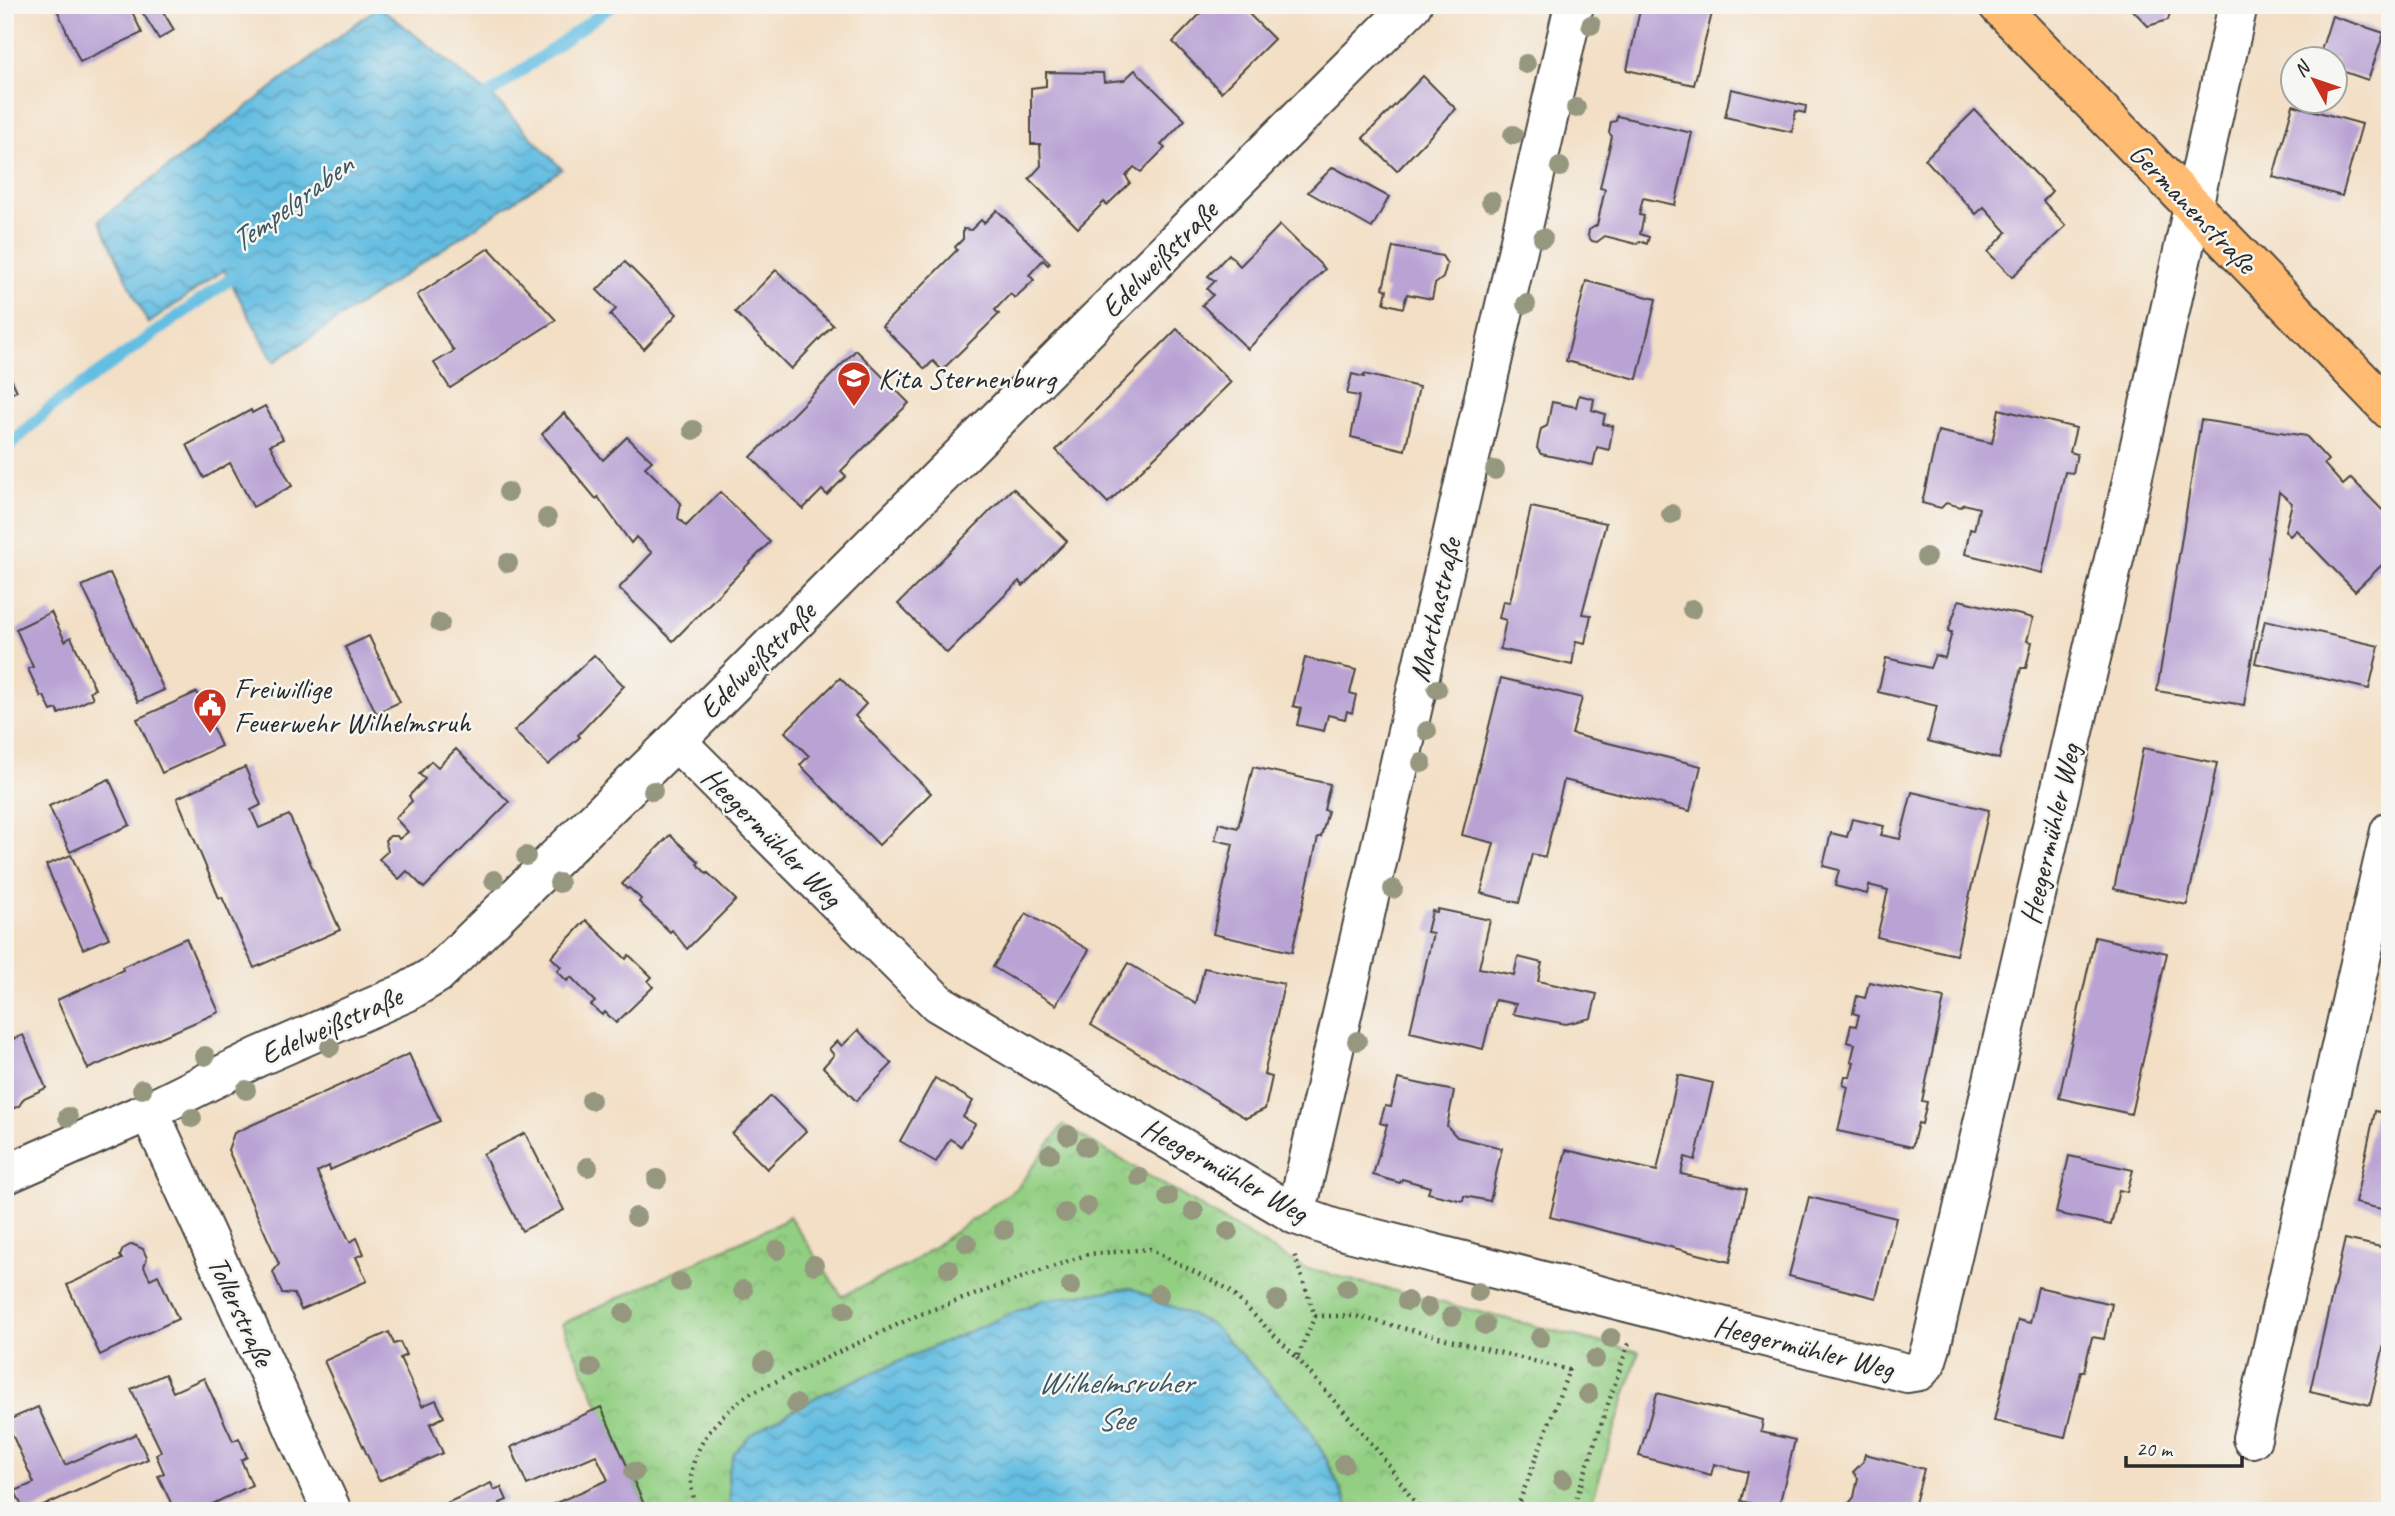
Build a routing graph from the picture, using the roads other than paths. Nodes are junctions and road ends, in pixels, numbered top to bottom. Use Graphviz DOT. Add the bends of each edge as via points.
graph roads {
  1 [pos="1412,5"];
  2 [pos="1574,5"];
  3 [pos="1998,5"];
  4 [pos="2238,5"];
  5 [pos="2193,208"];
  6 [pos="2390,410"];
  7 [pos="676,741"];
  8 [pos="2390,831"];
  9 [pos="149,1111"];
  10 [pos="5,1175"];
  11 [pos="1295,1233"];
  12 [pos="2252,1438"];
  13 [pos="332,1511"];
  1 -- 7 [label="street, Edelweißstraße"];
  2 -- 11 [label="street, Marthastraße"];
  3 -- 5 [label="main road, Germanenstraße"];
  4 -- 5 [label="street, Heegermühler Weg"];
  5 -- 6 [label="main road, Germanenstraße"];
  5 -- 11 [label="street, Heegermühler Weg" via="1931,1347 1919,1371 1907,1373 1333,1228"];
  7 -- 9 [label="street, Edelweißstraße" via="437,974"];
  7 -- 11 [label="street, Heegermühler Weg" via="938,1003"];
  8 -- 12 [label="street"];
  9 -- 10 [label="street, Edelweißstraße"];
  9 -- 13 [label="street, Tollerstraße"];
}
